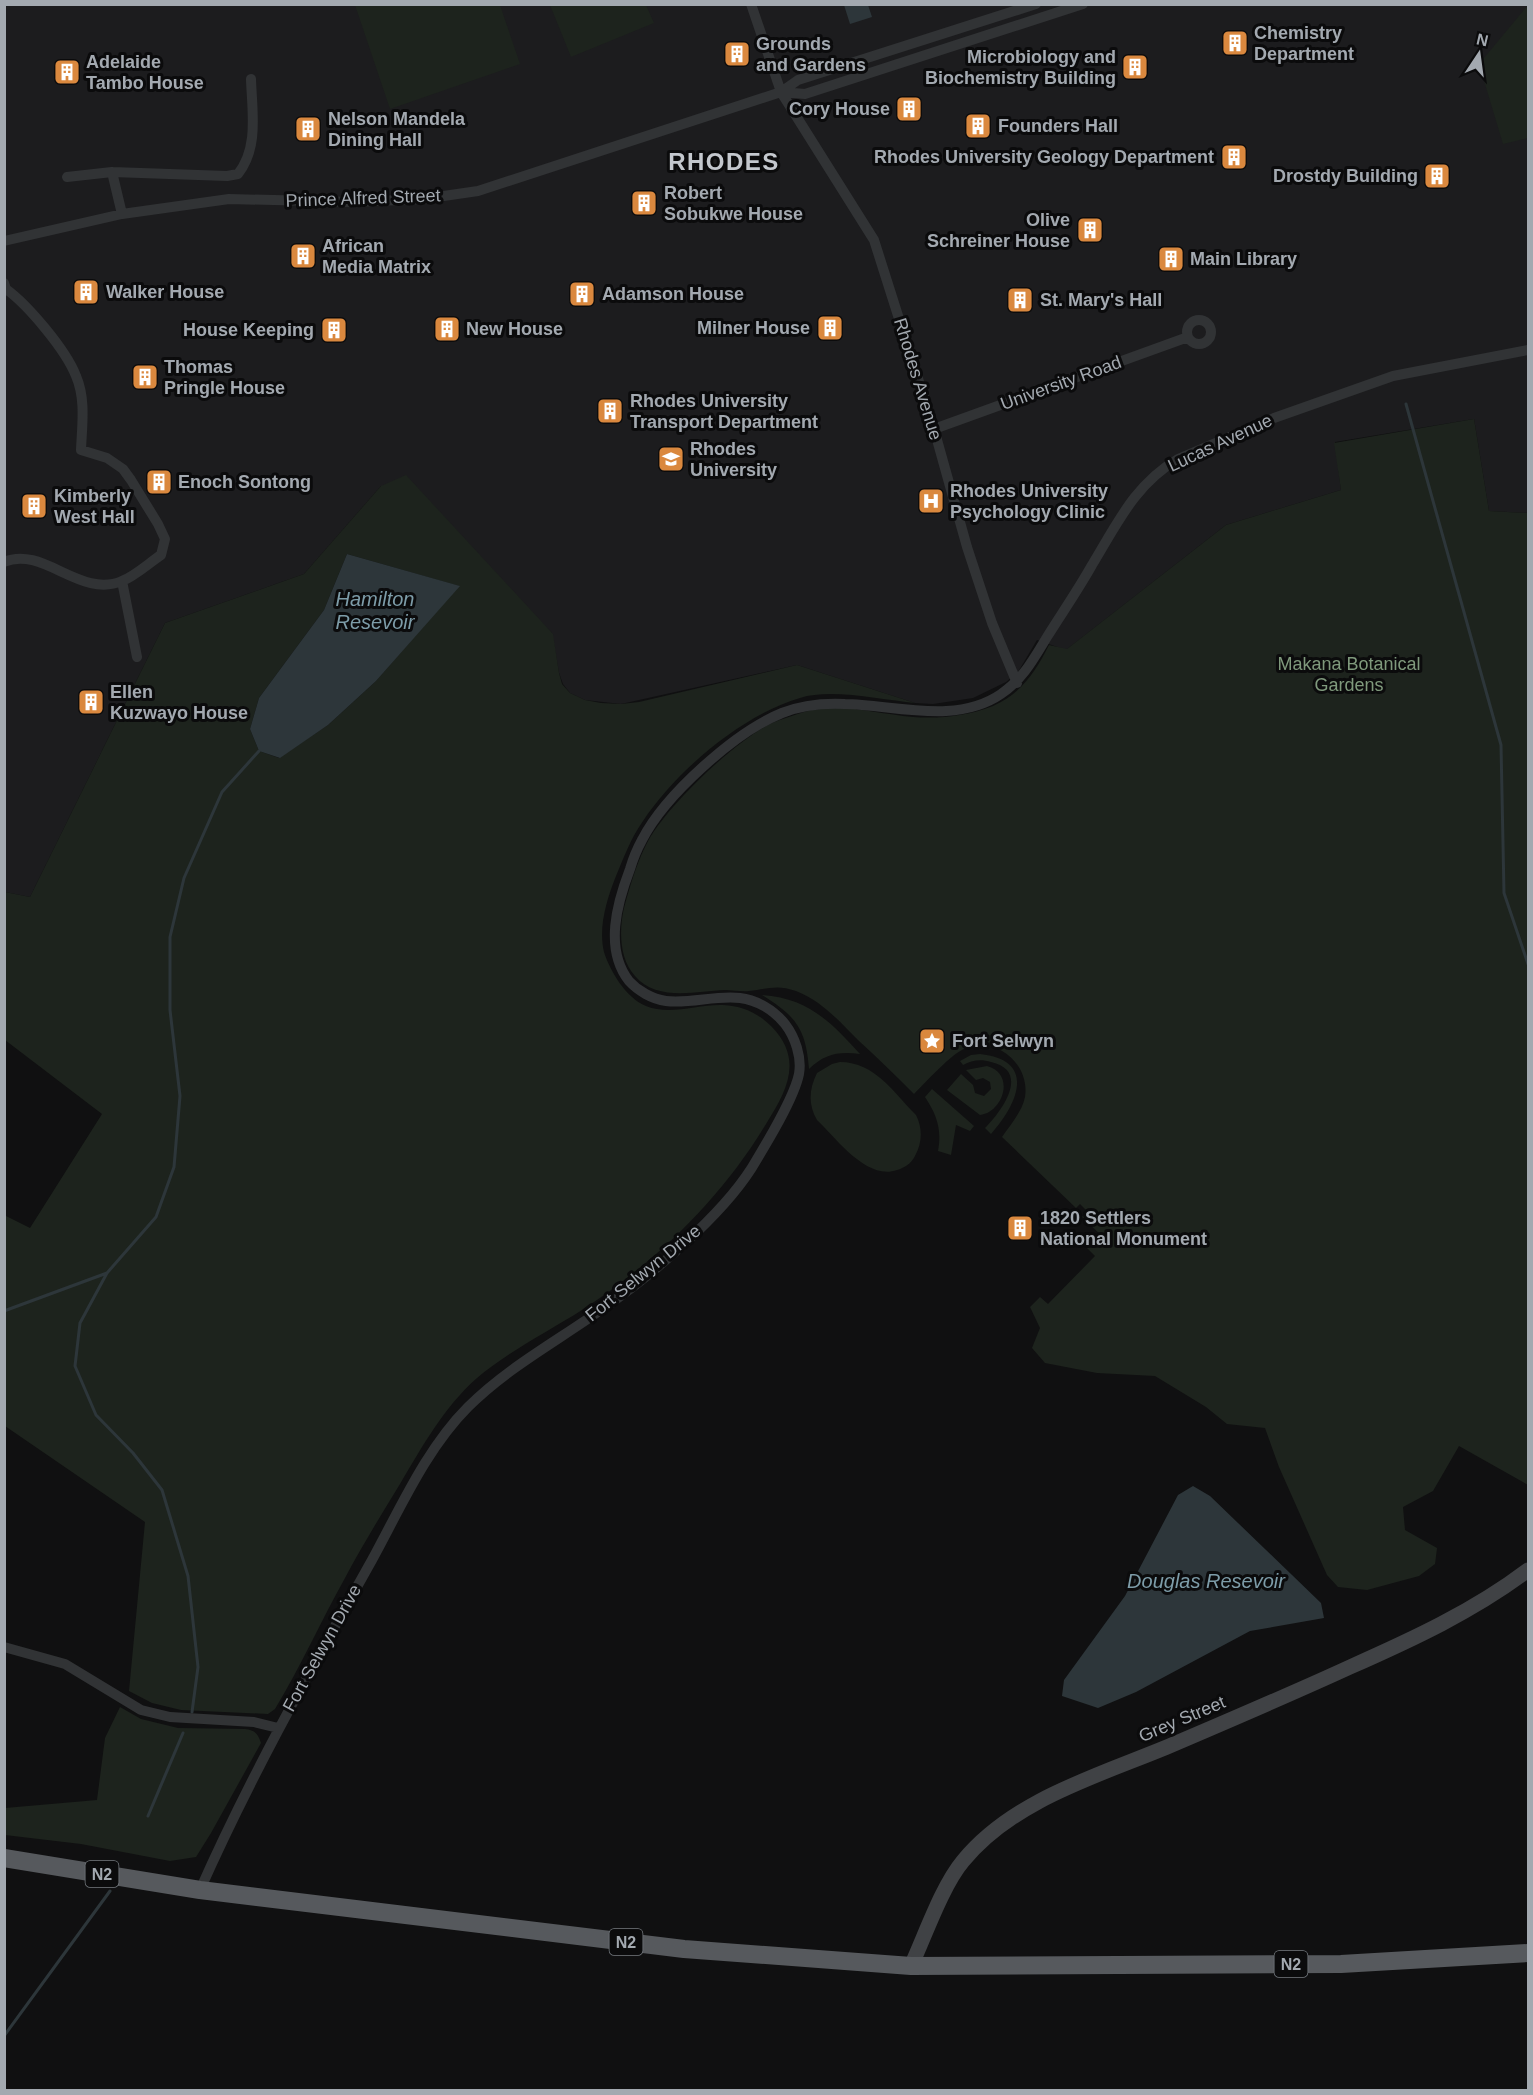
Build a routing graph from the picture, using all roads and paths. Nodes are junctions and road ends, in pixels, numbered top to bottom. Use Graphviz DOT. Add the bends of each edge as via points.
graph roads {
  1 [pos="752,4"];
  2 [pos="1036,4"];
  3 [pos="1083,4"];
  4 [pos="251,80"];
  5 [pos="781,92"];
  6 [pos="112,172"];
  7 [pos="67,177"];
  8 [pos="122,214"];
  9 [pos="4,241"];
  10 [pos="4,283"];
  11 [pos="1188,337"];
  12 [pos="1528,350"];
  13 [pos="934,429"];
  14 [pos="4,562"];
  15 [pos="122,581"];
  16 [pos="137,657"];
  17 [pos="1017,683"];
  18 [pos="915,711"];
  19 [pos="1528,1570"];
  20 [pos="4,1647"];
  21 [pos="278,1728"];
  22 [pos="4,1858"];
  23 [pos="200,1890"];
  24 [pos="1528,1953"];
  25 [pos="911,1966"];
  1 -- 5 [label="street, Rhodes Avenue"];
  2 -- 5 [label="street, Prince Alfred Street" via="798,80"];
  3 -- 5 [label="street, Prince Alfred Street" via="806,94"];
  4 -- 6 [label="street" via="253,145 238,174"];
  5 -- 8 [label="street, Prince Alfred Street" via="478,191 423,199 353,202 229,199"];
  5 -- 13 [label="street, Rhodes Avenue" via="874,240"];
  6 -- 7 [label="street"];
  6 -- 8 [label="street"];
  8 -- 9 [label="street, Prince Alfred Street"];
  10 -- 15 [label="street" via="61,350 76,375 83,406 81,450 107,458 123,469 165,539 161,555"];
  11 -- 13 [label="street, University Road"];
  12 -- 17 [label="street, Lucas Avenue" via="1393,376 1274,417 1163,468 1128,505"];
  13 -- 17 [label="street, Rhodes Avenue" via="967,547"];
  14 -- 15 [label="street" via="38,562 85,583"];
  15 -- 16 [label="street"];
  17 -- 18 [label="street, Lucas Avenue" via="993,700 976,706"];
  18 -- 21 [label="street, Fort Selwyn Drive" via="846,704 786,711 732,744 670,800 650,825 620,895 616,955 624,975 636,988 664,1001 741,998 771,1010 793,1038 799,1060 798,1077 747,1175 717,1210 611,1304 509,1372 458,1418 422,1470"];
  19 -- 25 [label="main road, Grey Street" via="1502,1590 1404,1643 1053,1795 1014,1816 962,1862"];
  20 -- 21 [label="street" via="64,1664 141,1710 170,1717 254,1722"];
  21 -- 23 [label="street, Fort Selwyn Drive"];
  22 -- 23 [label="highway, N2"];
  23 -- 25 [label="highway, N2" via="684,1949"];
  24 -- 25 [label="highway, N2" via="1341,1964"];
}
